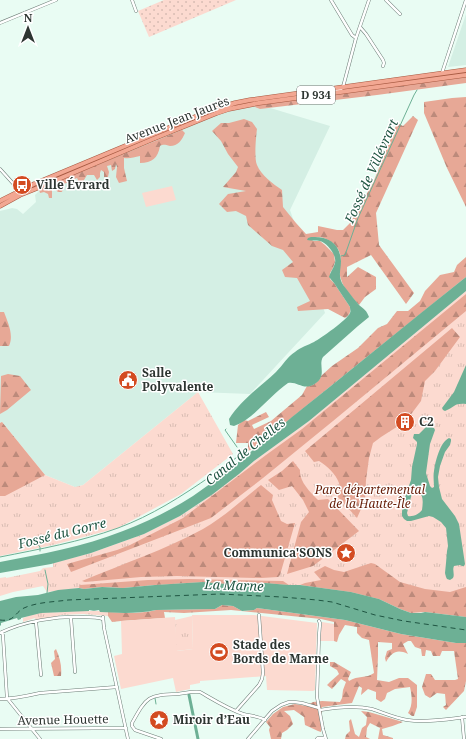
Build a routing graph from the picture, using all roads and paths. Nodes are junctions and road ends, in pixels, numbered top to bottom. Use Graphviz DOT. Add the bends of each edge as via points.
graph roads {
  1 [pos="56,0"];
  2 [pos="132,0"];
  3 [pos="331,0"];
  4 [pos="369,0"];
  5 [pos="386,0"];
  6 [pos="465,0"];
  7 [pos="136,11"];
  8 [pos="400,14"];
  9 [pos="0,23"];
  10 [pos="360,27"];
  11 [pos="356,38"];
  12 [pos="383,66"];
  13 [pos="466,70"];
  14 [pos="442,73"];
  15 [pos="466,75"];
  16 [pos="343,87"];
  17 [pos="305,97"];
  18 [pos="0,169"];
  19 [pos="19,190"];
  20 [pos="0,200"];
  21 [pos="0,206"];
  22 [pos="259,615"];
  23 [pos="71,618"];
  24 [pos="319,621"];
  25 [pos="36,622"];
  26 [pos="1,633"];
  27 [pos="75,672"];
  28 [pos="41,675"];
  29 [pos="117,687"];
  30 [pos="0,699"];
  31 [pos="8,699"];
  32 [pos="320,709"];
  33 [pos="236,711"];
  34 [pos="464,717"];
  35 [pos="265,720"];
  36 [pos="126,728"];
  37 [pos="0,729"];
  38 [pos="32,729"];
  39 [pos="326,738"];
  40 [pos="40,739"];
  41 [pos="128,739"];
  42 [pos="161,739"];
  43 [pos="248,739"];
  44 [pos="318,739"];
  45 [pos="464,739"];
  1 -- 9 [label="street"];
  2 -- 7 [label="street"];
  3 -- 11 [label="street"];
  4 -- 10 [label="street"];
  5 -- 8 [label="street"];
  6 -- 14 [label="street"];
  10 -- 11 [label="street"];
  10 -- 12 [label="street" via="383,60"];
  11 -- 16 [label="street"];
  13 -- 14 [label="main road, Avenue Jean Jaurès / D 934"];
  14 -- 16 [label="main road, Avenue Jean Jaurès / D 934"];
  15 -- 17 [label="main road, Avenue Jean Jaurès / D 934"];
  16 -- 17 [label="street" via="340,90"];
  16 -- 19 [label="main road, Avenue Jean Jaurès / D 934" via="222,106"];
  17 -- 21 [label="main road, Avenue Jean Jaurès / D 934" via="259,103 217,113 20,195"];
  18 -- 19 [label="street"];
  19 -- 20 [label="main road, Avenue Jean Jaurès / D 934"];
  22 -- 33 [label="street" via="262,679"];
  23 -- 25 [label="street"];
  23 -- 27 [label="street"];
  23 -- 29 [label="street" via="103,618"];
  24 -- 32 [label="street" via="317,697"];
  25 -- 26 [label="street"];
  25 -- 28 [label="street"];
  26 -- 31 [label="street"];
  29 -- 31 [label="street" via="40,693"];
  29 -- 36 [label="street"];
  30 -- 31 [label="street"];
  31 -- 38 [label="street"];
  32 -- 34 [label="street" via="360,707 409,720"];
  32 -- 35 [label="street" via="302,703 284,703 272,710"];
  32 -- 39 [label="street"];
  33 -- 35 [label="street"];
  33 -- 42 [label="street" via="200,692 152,697 144,703 132,727"];
  34 -- 45 [label="street"];
  35 -- 43 [label="street"];
  36 -- 38 [label="street, Avenue Houette"];
  36 -- 41 [label="street"];
  37 -- 38 [label="street, Avenue Houette"];
  38 -- 40 [label="street"];
  39 -- 44 [label="street"];
}
